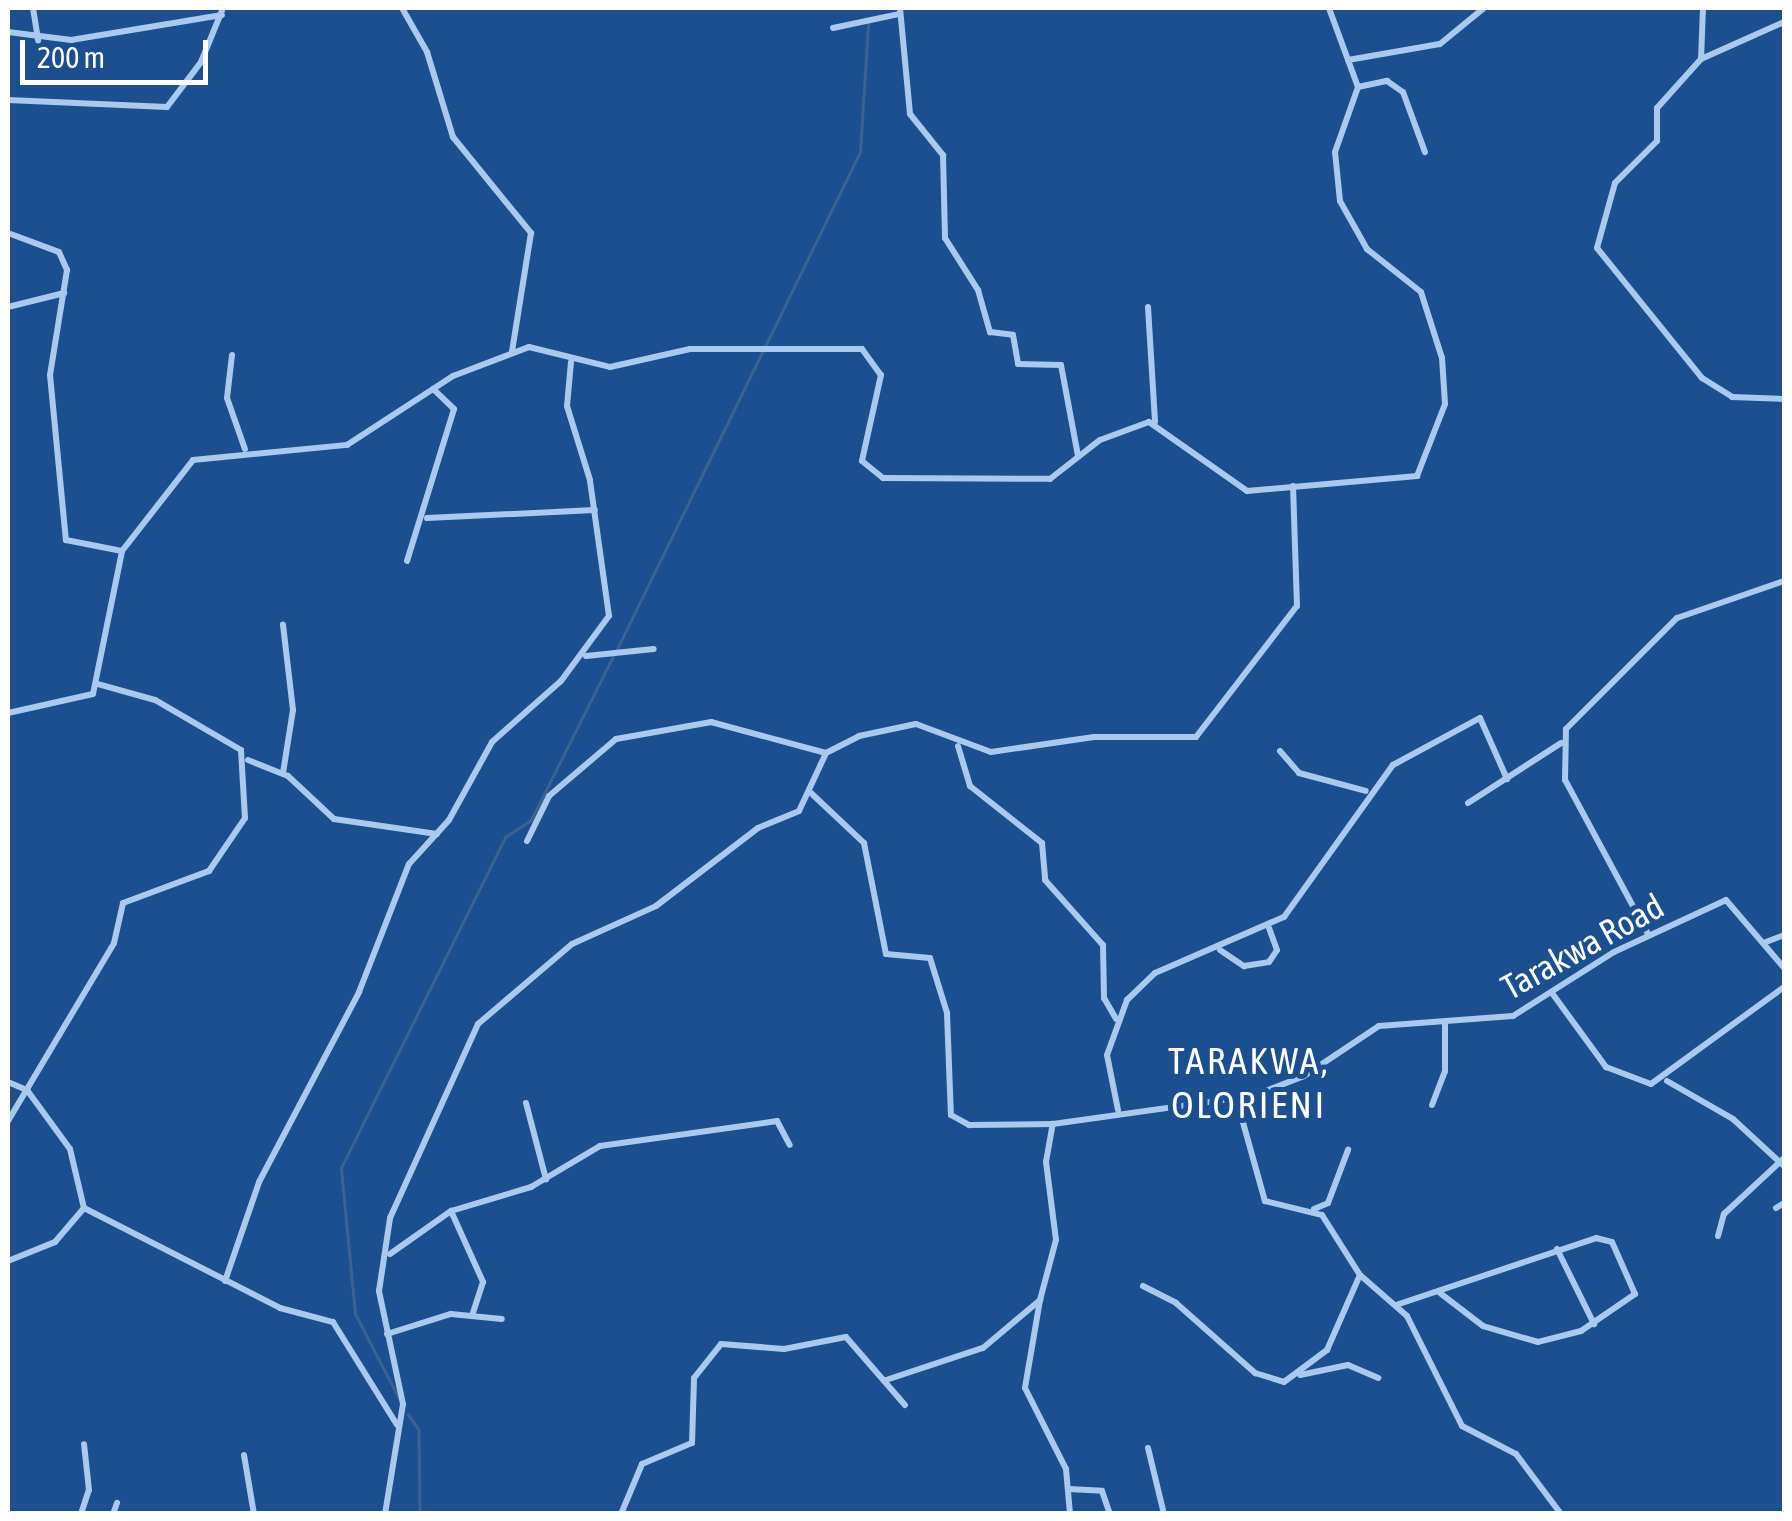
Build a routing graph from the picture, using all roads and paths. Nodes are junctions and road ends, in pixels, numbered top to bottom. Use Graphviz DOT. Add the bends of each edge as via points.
graph roads {
  1 [pos="34,8"];
  2 [pos="402,8"];
  3 [pos="1329,8"];
  4 [pos="1484,8"];
  5 [pos="1703,8"];
  6 [pos="222,11"];
  7 [pos="900,11"];
  8 [pos="1784,22"];
  9 [pos="834,28"];
  10 [pos="8,32"];
  11 [pos="38,41"];
  12 [pos="1702,59"];
  13 [pos="1348,60"];
  14 [pos="1358,88"];
  15 [pos="8,100"];
  16 [pos="1425,152"];
  17 [pos="8,234"];
  18 [pos="64,292"];
  19 [pos="8,307"];
  20 [pos="1148,308"];
  21 [pos="512,351"];
  22 [pos="232,355"];
  23 [pos="572,362"];
  24 [pos="433,389"];
  25 [pos="1784,399"];
  26 [pos="1154,422"];
  27 [pos="245,450"];
  28 [pos="1078,457"];
  29 [pos="1292,486"];
  30 [pos="595,510"];
  31 [pos="428,518"];
  32 [pos="122,551"];
  33 [pos="406,561"];
  34 [pos="1784,581"];
  35 [pos="283,626"];
  36 [pos="654,649"];
  37 [pos="584,656"];
  38 [pos="97,684"];
  39 [pos="8,713"];
  40 [pos="1562,742"];
  41 [pos="958,746"];
  42 [pos="1280,752"];
  43 [pos="826,754"];
  44 [pos="248,760"];
  45 [pos="283,773"];
  46 [pos="1507,778"];
  47 [pos="1366,792"];
  48 [pos="811,793"];
  49 [pos="1468,802"];
  50 [pos="437,834"];
  51 [pos="527,840"];
  52 [pos="1268,928"];
  53 [pos="1648,934"];
  54 [pos="1784,936"];
  55 [pos="1766,942"];
  56 [pos="1219,950"];
  57 [pos="1784,968"];
  58 [pos="1784,987"];
  59 [pos="1552,993"];
  60 [pos="1116,1020"];
  61 [pos="1446,1023"];
  62 [pos="1667,1081"];
  63 [pos="8,1082"];
  64 [pos="28,1090"];
  65 [pos="1237,1101"];
  66 [pos="526,1104"];
  67 [pos="1432,1105"];
  68 [pos="1118,1110"];
  69 [pos="8,1121"];
  70 [pos="1052,1124"];
  71 [pos="790,1145"];
  72 [pos="1348,1150"];
  73 [pos="1783,1162"];
  74 [pos="546,1178"];
  75 [pos="1784,1203"];
  76 [pos="84,1208"];
  77 [pos="1776,1208"];
  78 [pos="1312,1210"];
  79 [pos="452,1211"];
  80 [pos="1718,1236"];
  81 [pos="1557,1249"];
  82 [pos="389,1254"];
  83 [pos="8,1261"];
  84 [pos="1360,1275"];
  85 [pos="225,1281"];
  86 [pos="1143,1286"];
  87 [pos="1440,1293"];
  88 [pos="1040,1300"];
  89 [pos="1396,1305"];
  90 [pos="472,1315"];
  91 [pos="502,1320"];
  92 [pos="1594,1324"];
  93 [pos="387,1334"];
  94 [pos="1300,1375"];
  95 [pos="1378,1378"];
  96 [pos="886,1380"];
  97 [pos="905,1405"];
  98 [pos="397,1426"];
  99 [pos="84,1444"];
  100 [pos="1148,1448"];
  101 [pos="244,1455"];
  102 [pos="1070,1489"];
  103 [pos="117,1504"];
  104 [pos="81,1514"];
  105 [pos="113,1514"];
  106 [pos="254,1514"];
  107 [pos="385,1514"];
  108 [pos="622,1514"];
  109 [pos="1070,1514"];
  110 [pos="1110,1514"];
  111 [pos="1164,1514"];
  112 [pos="1561,1514"];
  1 -- 11 [label="street"];
  2 -- 21 [label="street" via="427,52 453,136 531,234"];
  3 -- 13 [label="street"];
  4 -- 13 [label="street" via="1440,44"];
  5 -- 12 [label="street"];
  6 -- 11 [label="street"];
  6 -- 15 [label="street" via="167,108"];
  7 -- 9 [label="street"];
  7 -- 28 [label="street" via="910,114 943,155 945,238 978,290 990,332 1012,335 1018,364 1061,365"];
  8 -- 12 [label="street"];
  10 -- 11 [label="street"];
  12 -- 25 [label="street" via="1657,108 1656,141 1615,183 1597,248 1702,378 1732,397"];
  13 -- 14 [label="street"];
  14 -- 16 [label="street" via="1387,82 1403,92"];
  14 -- 29 [label="street" via="1337,139 1340,201 1367,249 1421,292 1444,404 1417,476"];
  17 -- 18 [label="street" via="60,252"];
  18 -- 19 [label="street"];
  18 -- 32 [label="street" via="50,375 66,540"];
  20 -- 26 [label="street"];
  21 -- 23 [label="street" via="537,348"];
  21 -- 24 [label="street"];
  22 -- 27 [label="street" via="227,398"];
  23 -- 28 [label="street" via="626,366 707,348 862,349 880,376 861,456 872,474 1050,480"];
  23 -- 30 [label="street" via="567,406"];
  24 -- 27 [label="street" via="347,445 296,456"];
  24 -- 31 [label="street" via="454,409"];
  26 -- 28 [label="street"];
  26 -- 29 [label="street" via="1239,488"];
  27 -- 32 [label="street" via="194,460"];
  29 -- 41 [label="street" via="1297,606 1203,732 991,752"];
  30 -- 31 [label="street"];
  30 -- 37 [label="street" via="611,598"];
  31 -- 33 [label="street"];
  32 -- 38 [label="street"];
  34 -- 40 [label="street" via="1677,618 1586,702"];
  35 -- 45 [label="street" via="293,710"];
  36 -- 37 [label="street"];
  37 -- 50 [label="street" via="492,742"];
  38 -- 39 [label="street" via="88,697"];
  38 -- 44 [label="street" via="188,716"];
  40 -- 46 [label="street"];
  40 -- 53 [label="street" via="1564,780"];
  41 -- 43 [label="street" via="906,723"];
  41 -- 60 [label="street" via="970,786 1042,843 1044,880 1103,945 1104,998"];
  42 -- 47 [label="street" via="1299,772"];
  43 -- 48 [label="street"];
  43 -- 51 [label="street" via="710,722 616,739 548,796"];
  44 -- 45 [label="street"];
  44 -- 64 [label="street" via="237,834 201,875 123,903 114,943"];
  45 -- 50 [label="street" via="334,819"];
  46 -- 47 [label="street" via="1487,723 1476,718 1405,757"];
  46 -- 49 [label="street" via="1478,788"];
  47 -- 52 [label="street" via="1333,858"];
  48 -- 70 [label="street, Tarakwa Road" via="861,837 886,954 930,958 947,1013 952,1119"];
  48 -- 82 [label="street" via="799,811 758,828 668,898 572,944 478,1024 396,1203"];
  50 -- 85 [label="street" via="388,903 358,992 259,1182"];
  52 -- 56 [label="street"];
  52 -- 56 [label="street" via="1276,950 1269,962 1244,966"];
  53 -- 55 [label="street, Tarakwa Road" via="1726,900"];
  53 -- 59 [label="street, Tarakwa Road"];
  54 -- 55 [label="street"];
  55 -- 57 [label="street, Tarakwa Road"];
  56 -- 60 [label="street" via="1156,974"];
  58 -- 62 [label="street" via="1714,1030"];
  59 -- 61 [label="street, Tarakwa Road" via="1513,1016"];
  59 -- 62 [label="street" via="1606,1067 1628,1080"];
  60 -- 68 [label="street" via="1106,1068"];
  61 -- 65 [label="street, Tarakwa Road" via="1378,1026 1292,1082"];
  61 -- 67 [label="street" via="1446,1071"];
  62 -- 73 [label="street" via="1733,1119"];
  63 -- 64 [label="street"];
  64 -- 69 [label="street"];
  64 -- 76 [label="street" via="70,1148"];
  65 -- 68 [label="street, Tarakwa Road"];
  65 -- 78 [label="street" via="1265,1202 1283,1212"];
  66 -- 74 [label="street"];
  68 -- 70 [label="street, Tarakwa Road"];
  70 -- 88 [label="street" via="1056,1240"];
  71 -- 74 [label="street" via="778,1121 655,1134 584,1151"];
  72 -- 78 [label="street" via="1328,1202"];
  73 -- 80 [label="street" via="1724,1214"];
  74 -- 79 [label="street"];
  75 -- 77 [label="street"];
  76 -- 83 [label="street" via="55,1242"];
  76 -- 85 [label="street"];
  78 -- 84 [label="street"];
  79 -- 82 [label="street"];
  79 -- 90 [label="street" via="483,1282"];
  81 -- 87 [label="street"];
  81 -- 92 [label="street"];
  81 -- 92 [label="street" via="1612,1242 1635,1300"];
  82 -- 93 [label="street" via="379,1290"];
  84 -- 89 [label="street"];
  84 -- 94 [label="street" via="1327,1350"];
  85 -- 98 [label="street" via="333,1322"];
  86 -- 94 [label="street" via="1186,1311 1255,1373 1278,1382"];
  87 -- 89 [label="street"];
  87 -- 92 [label="street" via="1463,1316 1522,1340 1554,1340"];
  88 -- 96 [label="street" via="983,1348"];
  88 -- 102 [label="street" via="1025,1388"];
  89 -- 112 [label="street" via="1454,1415 1480,1440 1516,1454"];
  90 -- 91 [label="street"];
  90 -- 93 [label="street"];
  93 -- 98 [label="street" via="402,1404"];
  94 -- 95 [label="street" via="1348,1366"];
  96 -- 97 [label="street"];
  96 -- 108 [label="street" via="846,1338 784,1349 720,1344 694,1378 692,1443 642,1464"];
  98 -- 107 [label="street"];
  99 -- 104 [label="street" via="89,1490"];
  100 -- 111 [label="street"];
  101 -- 106 [label="street"];
  102 -- 109 [label="street"];
  102 -- 110 [label="street" via="1096,1488"];
  103 -- 105 [label="street"];
}
